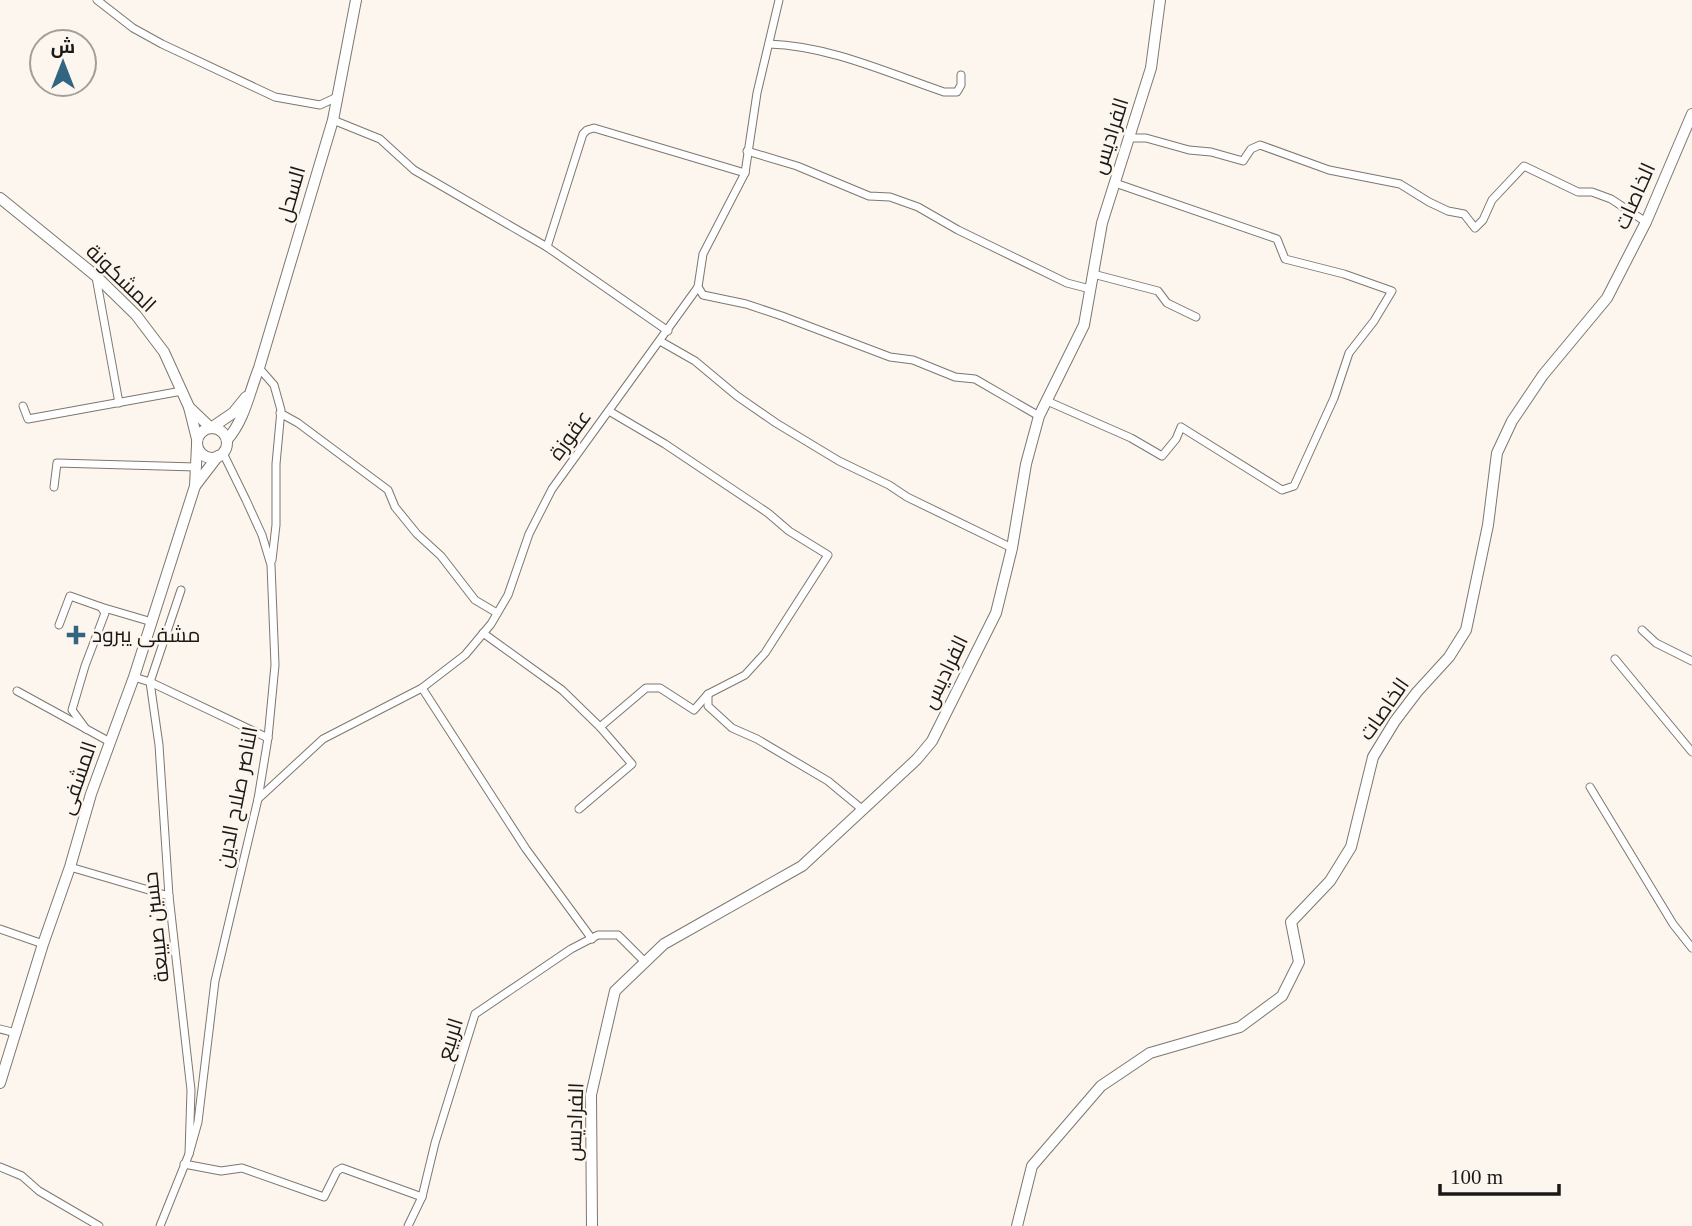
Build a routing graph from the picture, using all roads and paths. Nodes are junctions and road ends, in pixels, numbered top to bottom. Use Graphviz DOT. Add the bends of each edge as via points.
graph roads {
  1 [pos="97,0"];
  2 [pos="356,0"];
  3 [pos="779,0"];
  4 [pos="1160,0"];
  5 [pos="769,44"];
  6 [pos="961,75"];
  7 [pos="337,97"];
  8 [pos="1692,114"];
  9 [pos="333,120"];
  10 [pos="1129,138"];
  11 [pos="747,151"];
  12 [pos="745,173"];
  13 [pos="1115,183"];
  14 [pos="0,198"];
  15 [pos="1646,222"];
  16 [pos="547,247"];
  17 [pos="1093,274"];
  18 [pos="96,276"];
  19 [pos="698,287"];
  20 [pos="1090,289"];
  21 [pos="1196,317"];
  22 [pos="668,331"];
  23 [pos="660,341"];
  24 [pos="259,368"];
  25 [pos="182,391"];
  26 [pos="248,395"];
  27 [pos="1046,401"];
  28 [pos="119,402"];
  29 [pos="23,406"];
  30 [pos="189,407"];
  31 [pos="609,411"];
  32 [pos="280,413"];
  33 [pos="1039,416"];
  34 [pos="211,428"];
  35 [pos="227,440"];
  36 [pos="197,442"];
  37 [pos="221,455"];
  38 [pos="196,467"];
  39 [pos="195,486"];
  40 [pos="54,487"];
  41 [pos="1012,548"];
  42 [pos="271,565"];
  43 [pos="181,590"];
  44 [pos="101,607"];
  45 [pos="497,613"];
  46 [pos="152,622"];
  47 [pos="59,625"];
  48 [pos="1642,630"];
  49 [pos="483,633"];
  50 [pos="1615,659"];
  51 [pos="1692,661"];
  52 [pos="134,677"];
  53 [pos="150,682"];
  54 [pos="422,688"];
  55 [pos="17,691"];
  56 [pos="708,694"];
  57 [pos="600,727"];
  58 [pos="86,729"];
  59 [pos="268,738"];
  60 [pos="110,742"];
  61 [pos="1692,752"];
  62 [pos="1590,787"];
  63 [pos="258,799"];
  64 [pos="579,809"];
  65 [pos="863,810"];
  66 [pos="70,867"];
  67 [pos="169,896"];
  68 [pos="0,929"];
  69 [pos="592,939"];
  70 [pos="43,944"];
  71 [pos="1692,948"];
  72 [pos="644,961"];
  73 [pos="0,1029"];
  74 [pos="16,1034"];
  75 [pos="0,1083"];
  76 [pos="189,1154"];
  77 [pos="184,1166"];
  78 [pos="0,1167"];
  79 [pos="422,1197"];
  80 [pos="99,1226"];
  81 [pos="160,1226"];
  82 [pos="408,1226"];
  83 [pos="592,1226"];
  84 [pos="1017,1226"];
  1 -- 7 [label="street" via="152,38 275,97 320,105"];
  2 -- 7 [label="street, السحل"];
  3 -- 5 [label="street, عقوزة"];
  4 -- 10 [label="street, الفراديس" via="1151,68"];
  5 -- 6 [label="street" via="790,44 866,64 944,92 957,92"];
  5 -- 11 [label="street, عقوزة"];
  7 -- 9 [label="street, السحل"];
  8 -- 15 [label="street, الخاصات"];
  9 -- 16 [label="street" via="380,139 414,170"];
  9 -- 24 [label="street, السحل"];
  10 -- 13 [label="street, الفراديس"];
  10 -- 15 [label="street" via="1243,161 1260,145 1329,170 1400,184 1448,211 1464,214 1475,228 1492,200 1524,166 1578,192 1611,199"];
  11 -- 12 [label="street, عقوزة"];
  11 -- 20 [label="street" via="869,196 890,197 918,207 1067,283"];
  12 -- 16 [label="street" via="594,128 587,130"];
  12 -- 19 [label="street, عقوزة" via="703,254"];
  13 -- 17 [label="street, الفراديس"];
  13 -- 27 [label="street" via="1277,239 1285,259 1391,291 1349,353 1294,486 1282,490 1181,427 1162,456"];
  14 -- 18 [label="street, المشكونة"];
  15 -- 84 [label="street, الخاصات" via="1607,298 1543,375 1512,421 1497,453 1488,526 1466,630 1395,721 1373,757 1351,847 1330,881 1291,922 1299,962 1282,996 1240,1027 1150,1053 1101,1086 1032,1166"];
  16 -- 22 [label="street"];
  17 -- 20 [label="street, الفراديس"];
  17 -- 21 [label="street" via="1158,291 1167,303"];
  18 -- 25 [label="street, المشكونة" via="164,352"];
  18 -- 28 [label="street"];
  19 -- 22 [label="street, عقوزة"];
  19 -- 33 [label="street" via="703,295 782,316 890,358 913,360 955,377 975,379"];
  20 -- 27 [label="street, الفراديس" via="1084,325"];
  22 -- 23 [label="street, عقوزة"];
  23 -- 31 [label="street, عقوزة"];
  23 -- 41 [label="street" via="695,361 776,423 839,461"];
  24 -- 26 [label="street, السحل"];
  24 -- 32 [label="street" via="274,384"];
  25 -- 28 [label="street"];
  25 -- 30 [label="street, المشكونة"];
  26 -- 34 [label="street"];
  26 -- 35 [label="street, السحل" via="245,412"];
  27 -- 33 [label="street, الفراديس"];
  28 -- 29 [label="street" via="28,419"];
  30 -- 34 [label="street"];
  30 -- 36 [label="street"];
  31 -- 45 [label="street, عقوزة" via="552,489"];
  31 -- 56 [label="street" via="828,555 765,653 745,675"];
  32 -- 42 [label="street"];
  32 -- 45 [label="street" via="388,490 395,507 475,600"];
  33 -- 41 [label="street, الفراديس"];
  34 -- 35 [label="street"];
  34 -- 36 [label="street" via="201,433"];
  35 -- 37 [label="street"];
  36 -- 37 [label="street" via="205,456"];
  36 -- 38 [label="street"];
  37 -- 39 [label="street"];
  37 -- 42 [label="street, الناصر صلاح الدين" via="232,468"];
  38 -- 39 [label="street"];
  38 -- 40 [label="street" via="57,463"];
  39 -- 46 [label="street, المشفى"];
  41 -- 65 [label="street, الفراديس" via="996,613 932,741"];
  42 -- 59 [label="street, الناصر صلاح الدين" via="275,665"];
  43 -- 53 [label="street"];
  44 -- 46 [label="street"];
  44 -- 47 [label="street" via="70,596"];
  44 -- 58 [label="street" via="105,613 72,710"];
  45 -- 49 [label="street, عقوزة"];
  46 -- 52 [label="street, المشفى"];
  48 -- 51 [label="street" via="1656,643"];
  49 -- 54 [label="street, عقوزة" via="465,655"];
  49 -- 57 [label="street" via="562,690"];
  50 -- 61 [label="street"];
  52 -- 53 [label="street"];
  52 -- 60 [label="street, المشفى"];
  53 -- 59 [label="street"];
  53 -- 67 [label="street, حسين صيبعة"];
  54 -- 63 [label="street, عقوزة" via="323,739"];
  54 -- 69 [label="street" via="526,849"];
  55 -- 58 [label="street"];
  56 -- 57 [label="street" via="694,710 660,688 646,688"];
  56 -- 65 [label="street" via="708,706 732,728 828,781"];
  57 -- 64 [label="street" via="632,764"];
  58 -- 60 [label="street"];
  59 -- 63 [label="street, الناصر صلاح الدين"];
  60 -- 66 [label="street, المشفى"];
  62 -- 71 [label="street"];
  63 -- 76 [label="street, الناصر صلاح الدين" via="215,981 198,1122"];
  65 -- 72 [label="street, الفراديس" via="802,866 664,944"];
  66 -- 67 [label="street"];
  66 -- 70 [label="street, المشفى"];
  67 -- 76 [label="street, حسين صيبعة" via="191,1090"];
  68 -- 70 [label="street"];
  69 -- 72 [label="street" via="618,935"];
  69 -- 79 [label="street, الربيع" via="475,1014"];
  70 -- 74 [label="street, المشفى"];
  72 -- 83 [label="street, الفراديس" via="615,991 591,1095"];
  73 -- 74 [label="street"];
  74 -- 75 [label="street, المشفى"];
  76 -- 77 [label="street, حسين صيبعة"];
  77 -- 79 [label="street" via="221,1171 242,1168 324,1197 342,1168"];
  77 -- 81 [label="street, حسين صيبعة"];
  78 -- 80 [label="street" via="22,1176 38,1191"];
  79 -- 82 [label="street, الربيع"];
}
